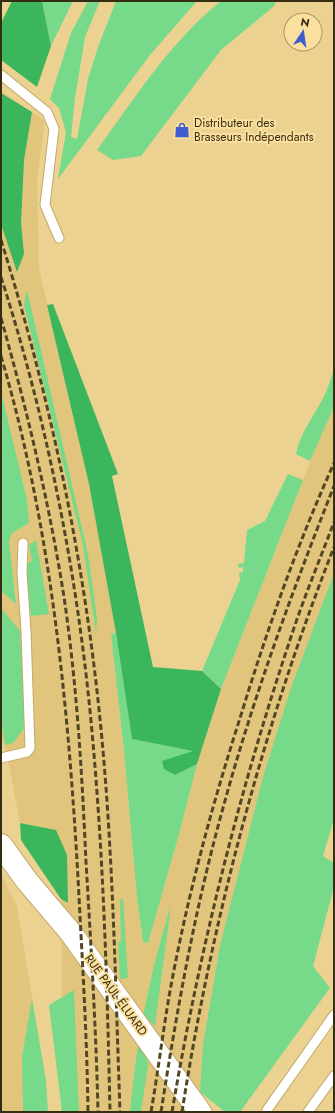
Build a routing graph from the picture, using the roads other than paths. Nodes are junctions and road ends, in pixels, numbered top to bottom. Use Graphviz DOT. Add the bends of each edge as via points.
graph roads {
  1 [pos="1,75"];
  2 [pos="58,238"];
  3 [pos="23,544"];
  4 [pos="1,758"];
  5 [pos="1,845"];
  6 [pos="27,881"];
  7 [pos="334,1015"];
  8 [pos="334,1076"];
  9 [pos="185,1112"];
  10 [pos="200,1112"];
  11 [pos="268,1112"];
  12 [pos="308,1112"];
  1 -- 2 [label="lane" via="47,112 54,130 46,205"];
  3 -- 4 [label="lane" via="30,748 27,752"];
  5 -- 6 [label="main road, RUE PAUL ÉLUARD"];
  6 -- 9 [label="main road, RUE PAUL ÉLUARD" via="72,960"];
  6 -- 10 [label="main road, RUE PAUL ÉLUARD" via="71,933"];
  7 -- 11 [label="lane"];
  8 -- 12 [label="lane"];
}
